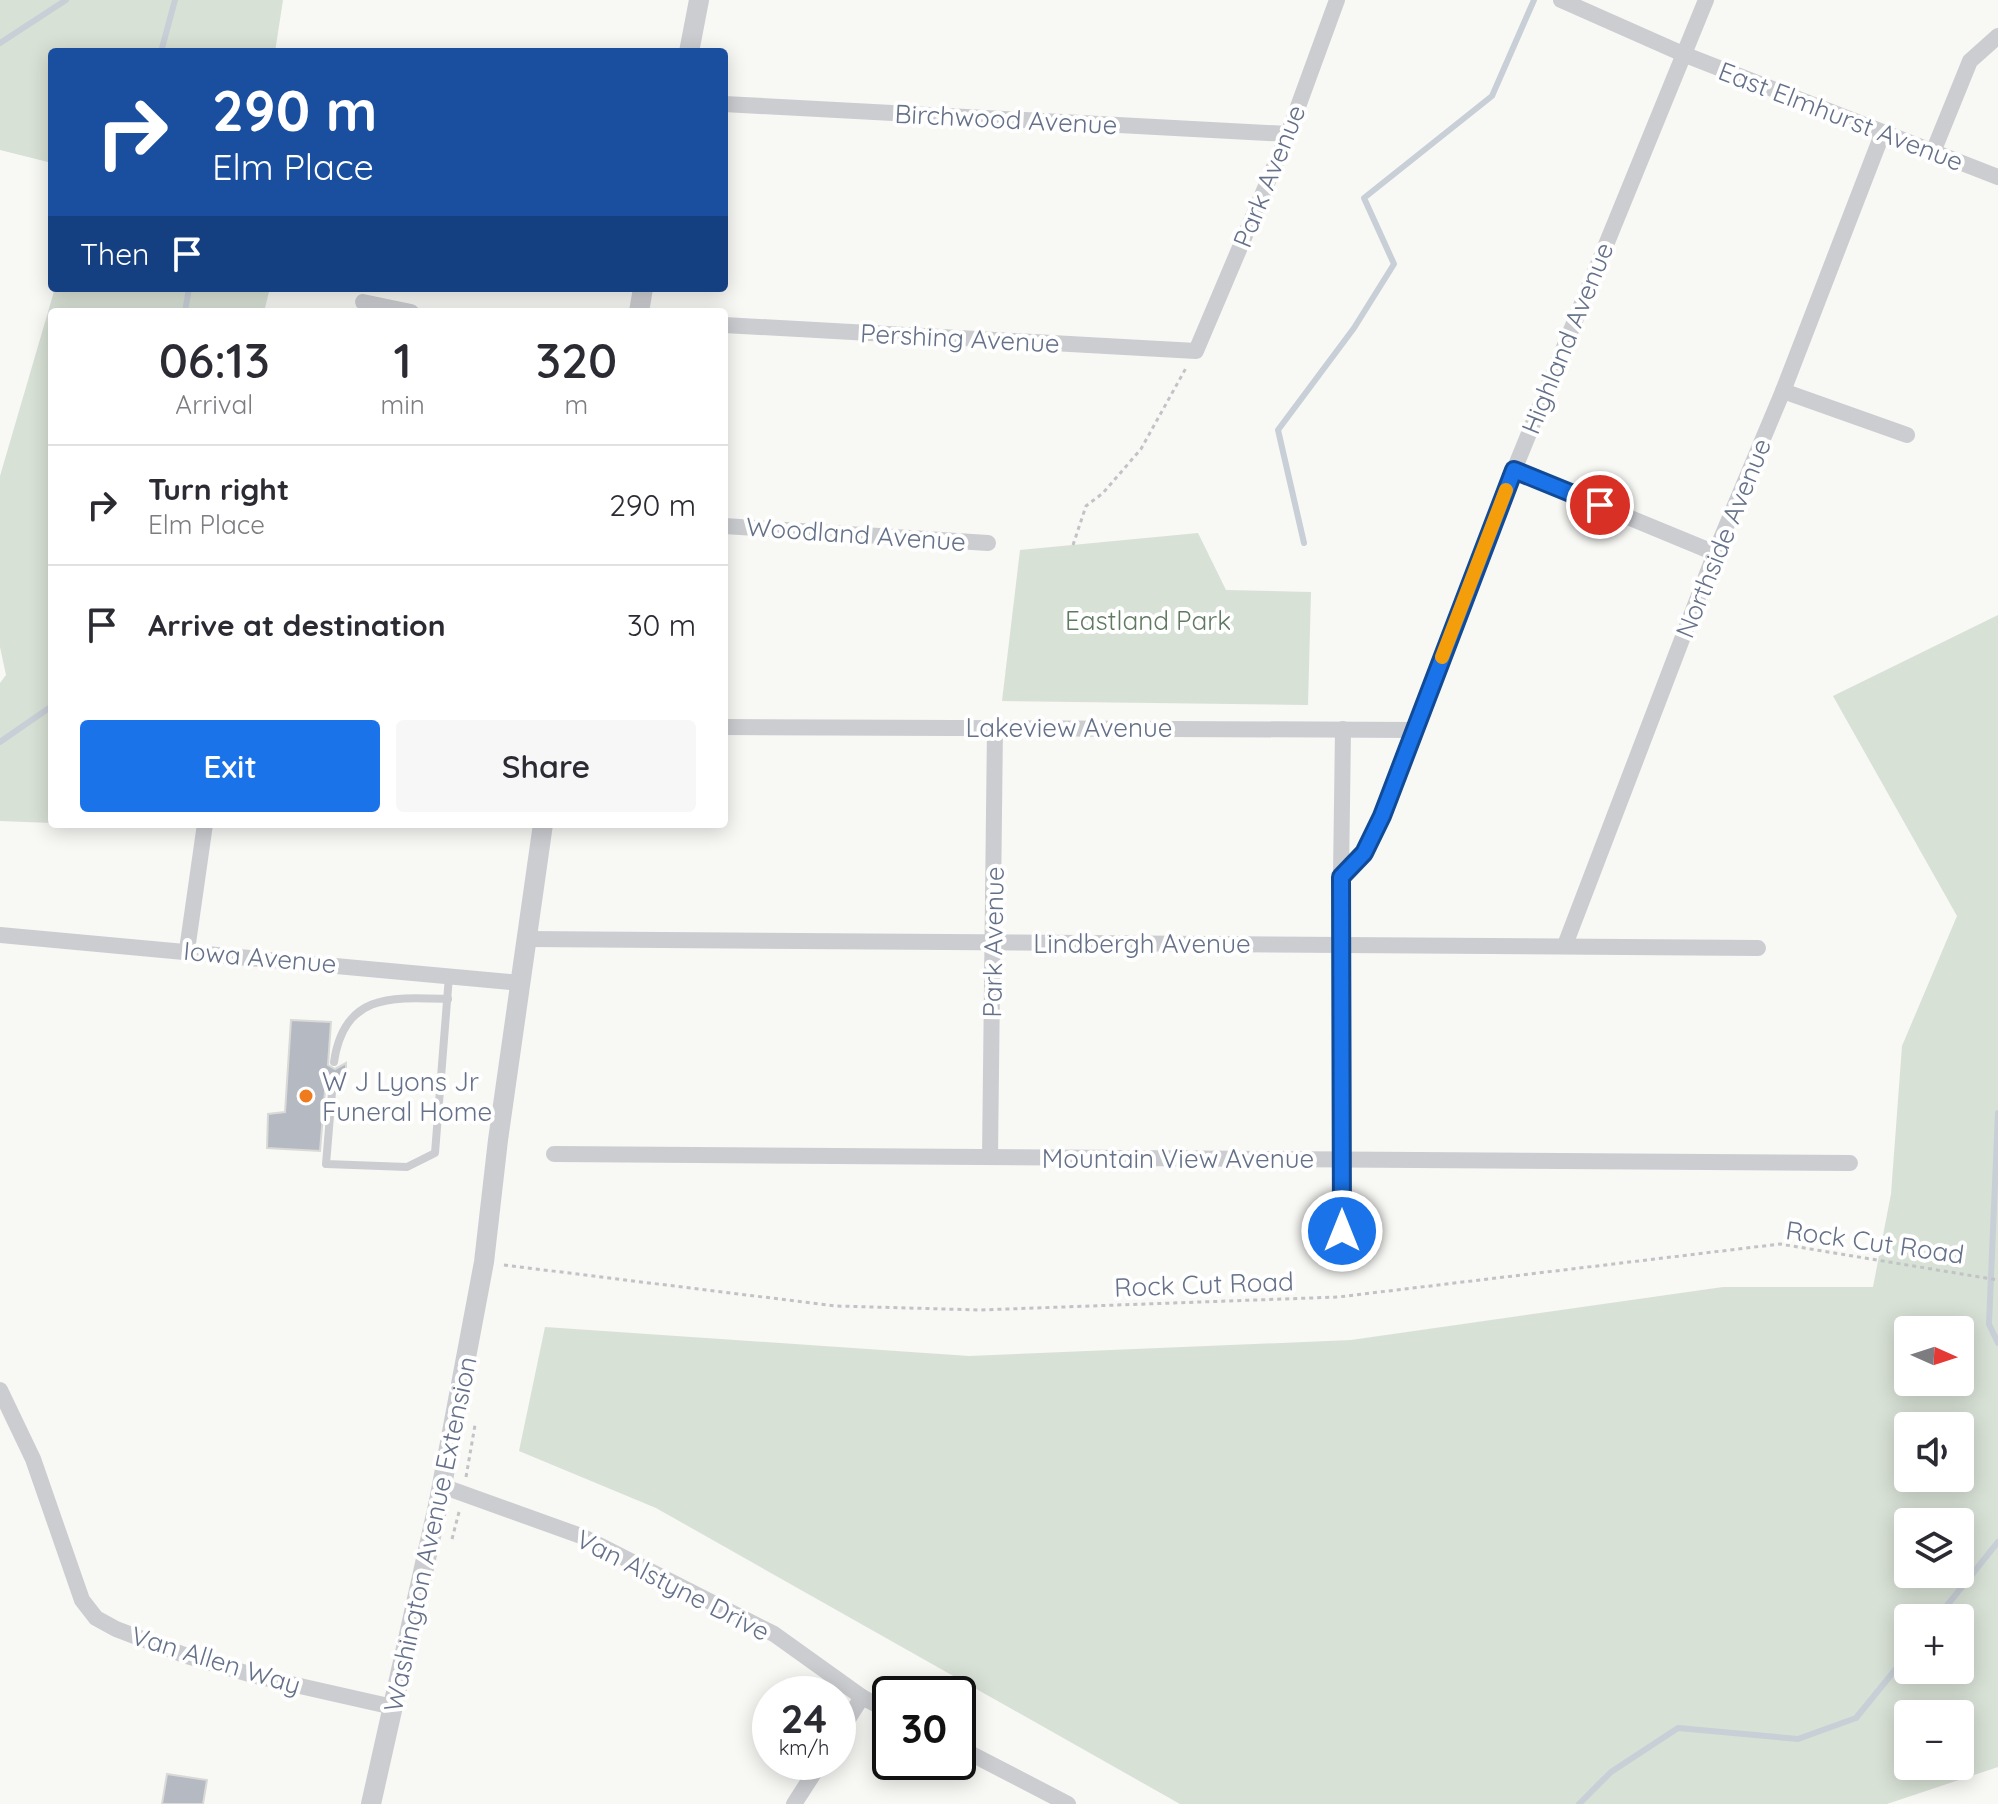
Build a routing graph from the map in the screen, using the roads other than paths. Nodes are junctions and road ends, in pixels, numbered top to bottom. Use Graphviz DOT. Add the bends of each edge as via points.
graph roads {
  1 [pos="699,0"];
  2 [pos="1337,0"];
  3 [pos="1561,0"];
  4 [pos="1706,0"];
  5 [pos="1998,36"];
  6 [pos="690,48"];
  7 [pos="1683,54"];
  8 [pos="728,104"];
  9 [pos="1883,132"];
  10 [pos="1288,134"];
  11 [pos="1933,152"];
  12 [pos="1998,177"];
  13 [pos="363,302"];
  14 [pos="392,308"];
  15 [pos="728,325"];
  16 [pos="1196,351"];
  17 [pos="1783,391"];
  18 [pos="1907,435"];
  19 [pos="1514,470"];
  20 [pos="728,526"];
  21 [pos="988,543"];
  22 [pos="1715,553"];
  23 [pos="728,727"];
  24 [pos="995,727"];
  25 [pos="1343,729"];
  26 [pos="1415,730"];
  27 [pos="204,828"];
  28 [pos="542,828"];
  29 [pos="1341,877"];
  30 [pos="0,935"];
  31 [pos="527,939"];
  32 [pos="993,942"];
  33 [pos="1343,944"];
  34 [pos="1565,945"];
  35 [pos="1758,948"];
  36 [pos="187,950"];
  37 [pos="449,976"];
  38 [pos="520,983"];
  39 [pos="448,999"];
  40 [pos="334,1062"];
  41 [pos="333,1080"];
  42 [pos="554,1154"];
  43 [pos="990,1157"];
  44 [pos="1341,1159"];
  45 [pos="1850,1163"];
  46 [pos="1342,1231"];
  47 [pos="0,1390"];
  48 [pos="442,1486"];
  49 [pos="862,1697"];
  50 [pos="872,1702"];
  51 [pos="856,1706"];
  52 [pos="393,1707"];
  53 [pos="976,1756"];
  54 [pos="809,1780"];
  55 [pos="371,1804"];
  56 [pos="794,1804"];
  57 [pos="1068,1804"];
  1 -- 6 [label="street"];
  2 -- 10 [label="street, Park Avenue"];
  3 -- 7 [label="street, East Elmhurst Avenue"];
  4 -- 7 [label="street, Highland Avenue"];
  5 -- 11 [label="street" via="1970,61"];
  7 -- 9 [label="street, East Elmhurst Avenue"];
  7 -- 19 [label="street, Highland Avenue"];
  8 -- 10 [label="street, Birchwood Avenue"];
  9 -- 11 [label="street, East Elmhurst Avenue"];
  9 -- 17 [label="street, Northside Avenue"];
  10 -- 16 [label="street, Park Avenue"];
  11 -- 12 [label="street, East Elmhurst Avenue"];
  13 -- 14 [label="street"];
  15 -- 16 [label="street, Pershing Avenue"];
  17 -- 18 [label="street"];
  17 -- 22 [label="street, Northside Avenue"];
  19 -- 22 [label="street"];
  19 -- 26 [label="street, Highland Avenue"];
  20 -- 21 [label="street, Woodland Avenue"];
  22 -- 34 [label="street, Northside Avenue"];
  23 -- 24 [label="street, Lakeview Avenue"];
  24 -- 25 [label="street, Lakeview Avenue"];
  24 -- 32 [label="street, Park Avenue"];
  25 -- 26 [label="street, Lakeview Avenue"];
  25 -- 29 [label="street"];
  26 -- 29 [label="street, Highland Avenue" via="1364,853"];
  27 -- 36 [label="street"];
  28 -- 31 [label="street, Washington Avenue Extension"];
  29 -- 33 [label="street"];
  30 -- 36 [label="street, Iowa Avenue"];
  31 -- 32 [label="street, Lindbergh Avenue"];
  31 -- 38 [label="street, Washington Avenue Extension"];
  32 -- 33 [label="street, Lindbergh Avenue"];
  32 -- 43 [label="street, Park Avenue"];
  33 -- 34 [label="street, Lindbergh Avenue"];
  33 -- 44 [label="street"];
  34 -- 35 [label="street, Lindbergh Avenue"];
  36 -- 37 [label="street, Iowa Avenue"];
  37 -- 38 [label="street, Iowa Avenue"];
  37 -- 39 [label="lane"];
  38 -- 48 [label="street, Washington Avenue Extension" via="494,1264"];
  39 -- 40 [label="lane" via="390,997 361,1010 337,1041"];
  39 -- 41 [label="lane" via="435,1153 407,1167 326,1164"];
  42 -- 43 [label="street, Mountain View Avenue"];
  43 -- 44 [label="street, Mountain View Avenue"];
  44 -- 45 [label="street, Mountain View Avenue"];
  44 -- 46 [label="street"];
  47 -- 52 [label="street, Van Allen Way" via="33,1459 82,1600 96,1618 187,1656"];
  48 -- 49 [label="street, Van Alstyne Drive" via="581,1536 774,1634"];
  48 -- 52 [label="street, Washington Avenue Extension"];
  49 -- 50 [label="street, Van Alstyne Drive"];
  49 -- 51 [label="street"];
  52 -- 55 [label="street, Washington Avenue Extension"];
  53 -- 57 [label="street"];
  54 -- 56 [label="street"];
}
